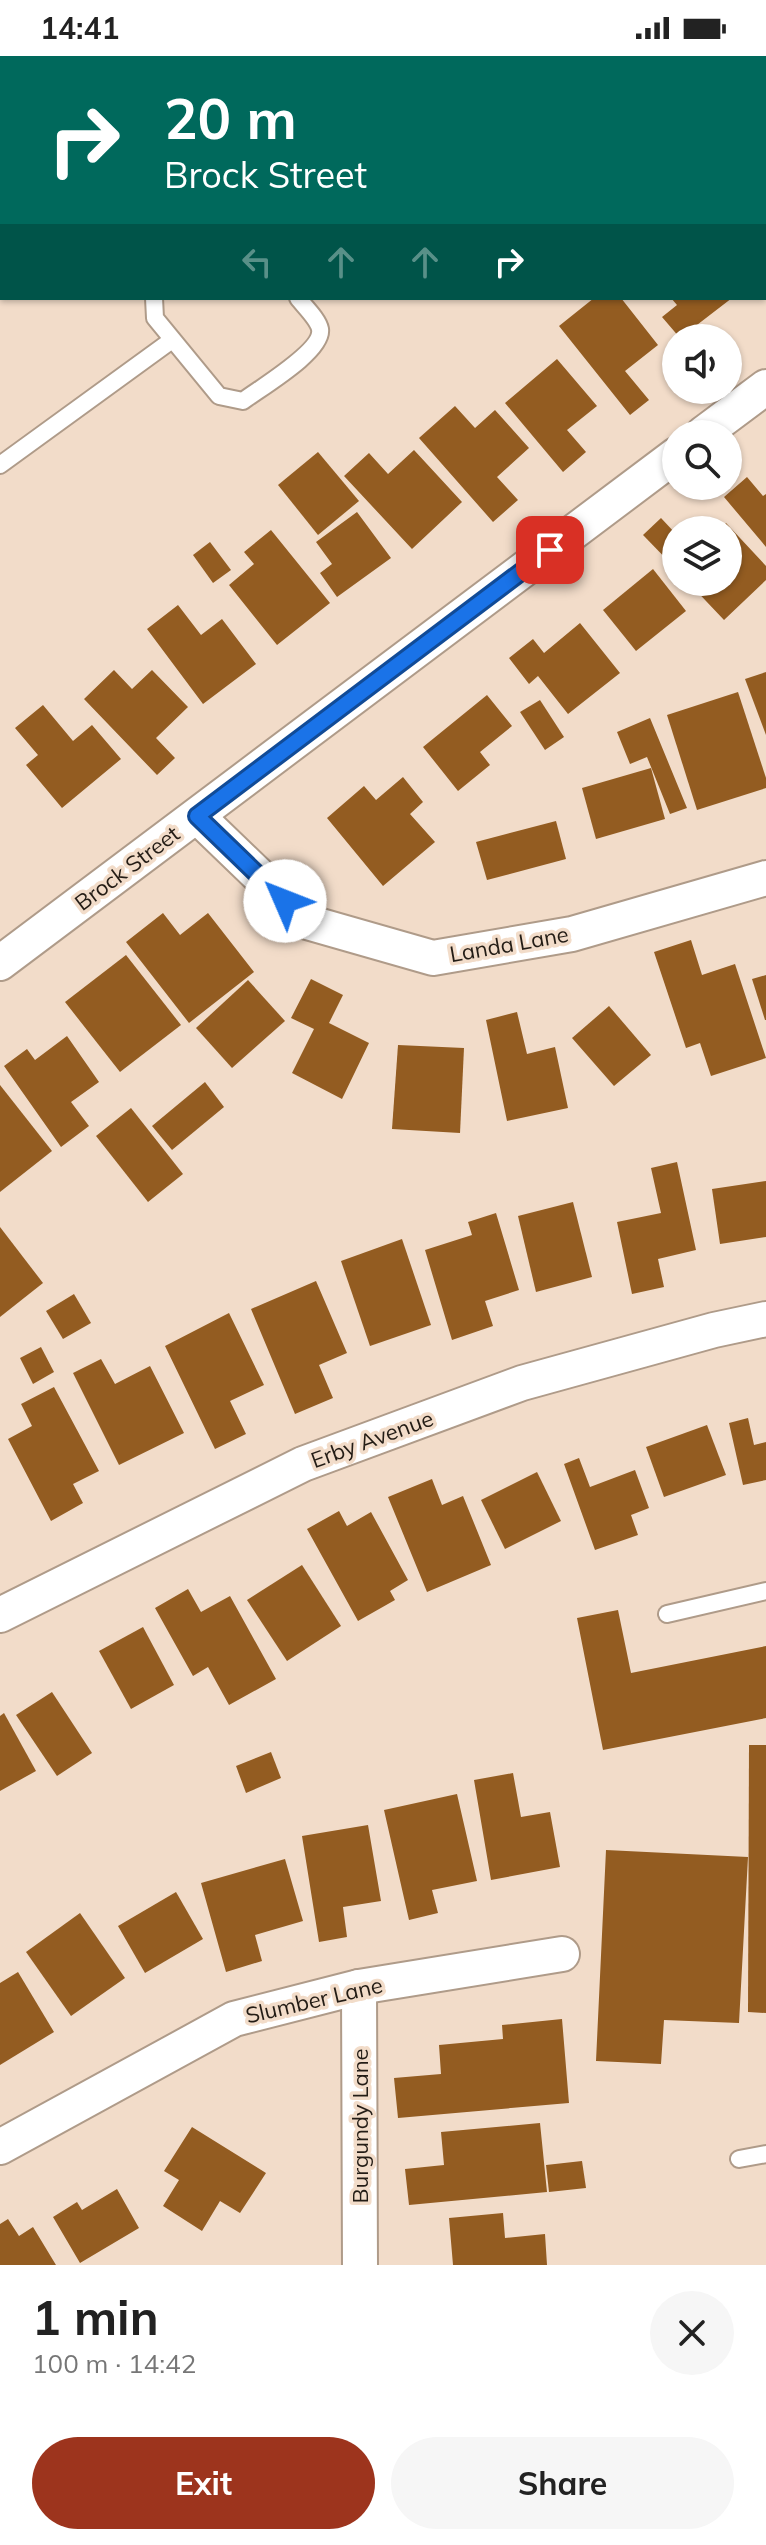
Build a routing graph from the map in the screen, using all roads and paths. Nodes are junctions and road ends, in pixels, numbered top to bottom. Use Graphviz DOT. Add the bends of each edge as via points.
graph roads {
  1 [pos="154,300"];
  2 [pos="300,300"];
  3 [pos="172,340"];
  4 [pos="766,387"];
  5 [pos="722,420"];
  6 [pos="0,465"];
  7 [pos="662,466"];
  8 [pos="197,816"];
  9 [pos="766,878"];
  10 [pos="0,963"];
  11 [pos="766,1319"];
  12 [pos="766,1591"];
  13 [pos="667,1614"];
  14 [pos="0,1615"];
  15 [pos="562,1954"];
  16 [pos="359,1987"];
  17 [pos="0,2147"];
  18 [pos="766,2154"];
  19 [pos="739,2159"];
  20 [pos="360,2265"];
  1 -- 3 [label="lane" via="155,318"];
  2 -- 3 [label="lane" via="320,326 319,338 311,351 243,401 219,396"];
  3 -- 6 [label="lane"];
  4 -- 5 [label="street"];
  7 -- 8 [label="street, Brock Street"];
  8 -- 9 [label="street, Landa Lane" via="307,922 433,958 572,934"];
  8 -- 10 [label="street, Brock Street"];
  11 -- 14 [label="street, Erby Avenue" via="522,1383 303,1464"];
  12 -- 13 [label="lane"];
  15 -- 16 [label="street, Slumber Lane"];
  16 -- 17 [label="street, Slumber Lane" via="234,2019"];
  16 -- 20 [label="street, Burgundy Lane"];
  18 -- 19 [label="lane"];
}
